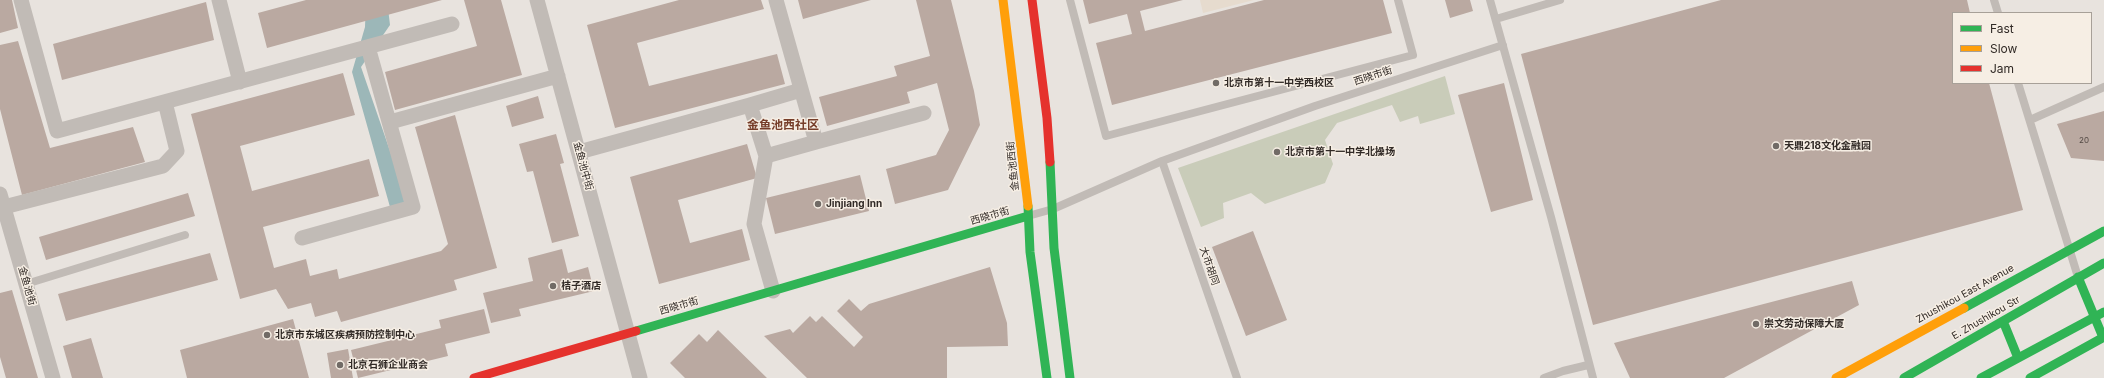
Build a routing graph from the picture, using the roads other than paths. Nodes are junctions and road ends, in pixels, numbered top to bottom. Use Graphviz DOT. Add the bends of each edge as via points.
graph roads {
  1 [pos="21,0"];
  2 [pos="219,0"];
  3 [pos="537,0"];
  4 [pos="776,0"];
  5 [pos="1003,0"];
  6 [pos="1032,0"];
  7 [pos="1070,0"];
  8 [pos="1398,0"];
  9 [pos="1490,0"];
  10 [pos="1560,0"];
  11 [pos="1994,0"];
  12 [pos="1998,12"];
  13 [pos="1496,19"];
  14 [pos="452,24"];
  15 [pos="1504,45"];
  16 [pos="368,47"];
  17 [pos="558,76"];
  18 [pos="240,82"];
  19 [pos="2018,84"];
  20 [pos="2104,87"];
  21 [pos="801,90"];
  22 [pos="165,102"];
  23 [pos="750,105"];
  24 [pos="924,113"];
  25 [pos="2030,120"];
  26 [pos="390,122"];
  27 [pos="816,142"];
  28 [pos="579,152"];
  29 [pos="766,156"];
  30 [pos="1162,161"];
  31 [pos="2,201"];
  32 [pos="1053,209"];
  33 [pos="1028,216"];
  34 [pos="2104,230"];
  35 [pos="185,235"];
  36 [pos="302,238"];
  37 [pos="2069,249"];
  38 [pos="2104,263"];
  39 [pos="2078,277"];
  40 [pos="26,284"];
  41 [pos="773,290"];
  42 [pos="2104,312"];
  43 [pos="2095,318"];
  44 [pos="2003,321"];
  45 [pos="628,333"];
  46 [pos="2104,339"];
  47 [pos="2018,358"];
  48 [pos="1588,365"];
  49 [pos="53,378"];
  50 [pos="474,378"];
  51 [pos="640,378"];
  52 [pos="1047,378"];
  53 [pos="1070,378"];
  54 [pos="1237,378"];
  55 [pos="1544,378"];
  56 [pos="1593,378"];
  57 [pos="1836,378"];
  58 [pos="1904,378"];
  59 [pos="1981,378"];
  60 [pos="2030,378"];
  1 -- 22 [label="street" via="57,131"];
  2 -- 18 [label="street"];
  3 -- 17 [label="street, 金鱼池中街"];
  4 -- 21 [label="street"];
  5 -- 33 [label="street, 金鱼池西街"];
  6 -- 32 [label="street" via="1047,118"];
  7 -- 8 [label="lane" via="1106,136 1413,55"];
  9 -- 13 [label="lane"];
  10 -- 13 [label="lane"];
  11 -- 12 [label="lane"];
  13 -- 15 [label="lane"];
  14 -- 16 [label="street"];
  15 -- 30 [label="lane, 西晓市街" via="1315,106"];
  15 -- 48 [label="lane"];
  16 -- 18 [label="street"];
  16 -- 26 [label="street"];
  17 -- 26 [label="street"];
  17 -- 28 [label="street, 金鱼池中街"];
  18 -- 22 [label="street"];
  19 -- 25 [label="lane"];
  20 -- 25 [label="lane"];
  21 -- 23 [label="street"];
  21 -- 27 [label="street"];
  22 -- 31 [label="street" via="177,152 163,166"];
  23 -- 28 [label="street"];
  23 -- 29 [label="street"];
  24 -- 27 [label="street"];
  25 -- 37 [label="lane"];
  26 -- 36 [label="street" via="414,207"];
  27 -- 29 [label="street"];
  28 -- 45 [label="street, 金鱼池中街"];
  29 -- 41 [label="street" via="754,224"];
  30 -- 32 [label="lane, 西晓市街"];
  30 -- 54 [label="lane, 大市胡同"];
  31 -- 40 [label="street, 金鱼池街"];
  32 -- 33 [label="lane, 西晓市街"];
  32 -- 53 [label="street" via="1054,248"];
  33 -- 41 [label="street, 西晓市街"];
  33 -- 52 [label="street, 金鱼池西街" via="1030,252"];
  34 -- 37 [label="street, Zhushikou East Avenue"];
  35 -- 40 [label="lane"];
  37 -- 39 [label="lane"];
  37 -- 57 [label="street, Zhushikou East Avenue"];
  38 -- 39 [label="street"];
  39 -- 43 [label="street"];
  39 -- 44 [label="street, E. Zhushikou Str"];
  40 -- 49 [label="street, 金鱼池街"];
  41 -- 45 [label="street, 西晓市街"];
  42 -- 43 [label="street"];
  43 -- 46 [label="street"];
  43 -- 47 [label="street"];
  44 -- 47 [label="street"];
  44 -- 58 [label="street, E. Zhushikou Str"];
  45 -- 50 [label="street, 西晓市街"];
  45 -- 51 [label="street, 金鱼池中街"];
  46 -- 60 [label="street"];
  47 -- 59 [label="street"];
  48 -- 55 [label="lane"];
  48 -- 56 [label="lane"];
}
